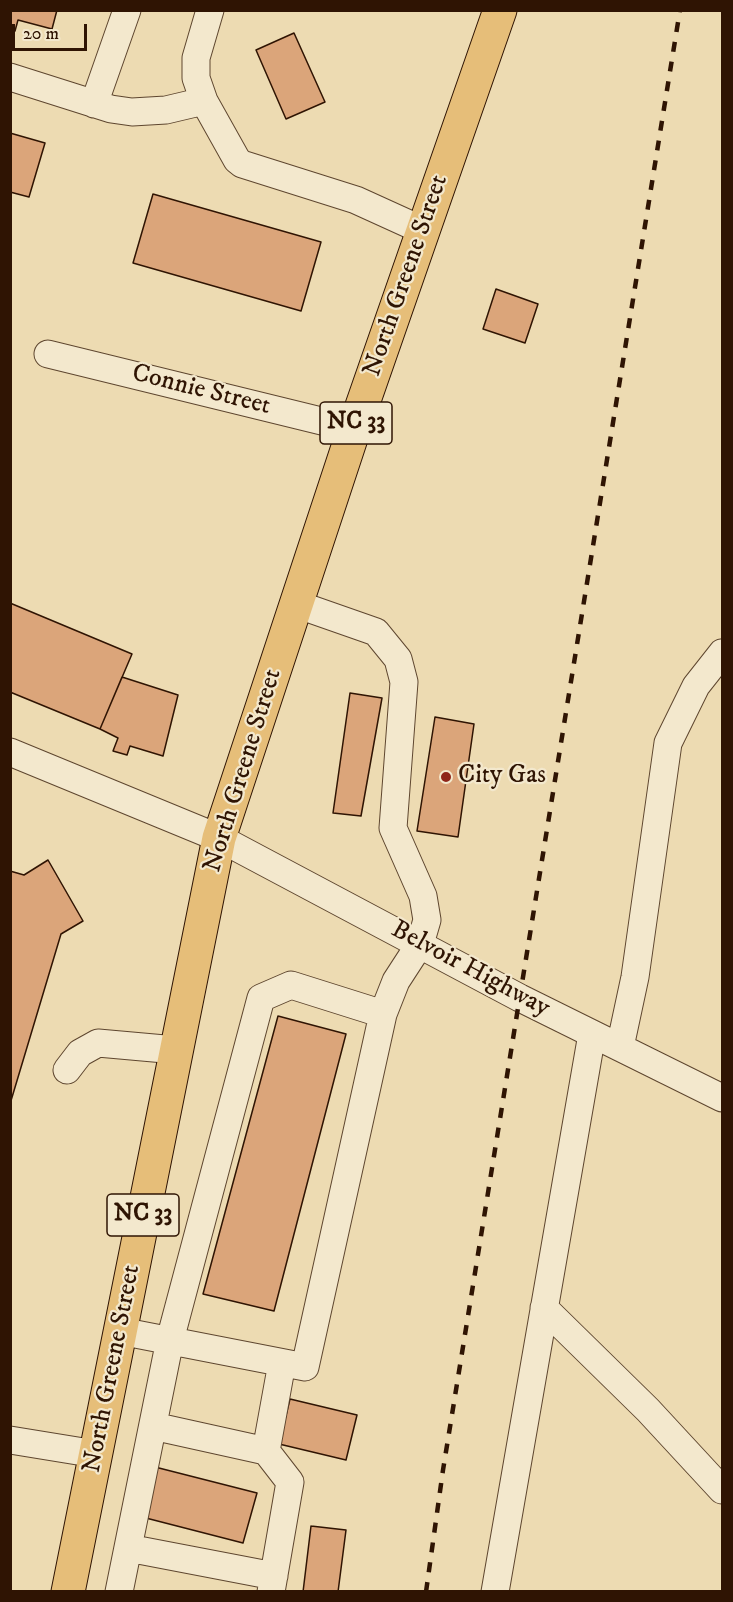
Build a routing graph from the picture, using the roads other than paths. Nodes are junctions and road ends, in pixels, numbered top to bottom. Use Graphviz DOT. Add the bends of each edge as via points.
graph roads {
  1 [pos="127,10"];
  2 [pos="210,10"];
  3 [pos="500,10"];
  4 [pos="10,77"];
  5 [pos="204,101"];
  6 [pos="94,104"];
  7 [pos="423,230"];
  8 [pos="48,354"];
  9 [pos="354,429"];
  10 [pos="296,604"];
  11 [pos="723,653"];
  12 [pos="10,752"];
  13 [pos="219,838"];
  14 [pos="420,944"];
  15 [pos="383,1014"];
  16 [pos="592,1034"];
  17 [pos="621,1047"];
  18 [pos="176,1050"];
  19 [pos="67,1070"];
  20 [pos="723,1098"];
  21 [pos="544,1308"];
  22 [pos="120,1331"];
  23 [pos="170,1340"];
  24 [pos="282,1363"];
  25 [pos="153,1426"];
  26 [pos="10,1440"];
  27 [pos="266,1451"];
  28 [pos="96,1454"];
  29 [pos="723,1490"];
  30 [pos="128,1548"];
  31 [pos="273,1584"];
  32 [pos="68,1592"];
  33 [pos="119,1592"];
  34 [pos="495,1592"];
  1 -- 6 [label="street"];
  2 -- 5 [label="street" via="196,58 196,78"];
  3 -- 7 [label="main road, North Greene Street / NC 33"];
  4 -- 6 [label="street"];
  5 -- 6 [label="street" via="166,110 132,112"];
  5 -- 7 [label="street" via="242,164 356,200"];
  7 -- 9 [label="main road, North Greene Street / NC 33"];
  8 -- 9 [label="street, Connie Street"];
  9 -- 10 [label="main road, North Greene Street / NC 33"];
  10 -- 13 [label="main road, North Greene Street / NC 33"];
  10 -- 14 [label="street" via="376,632 398,659 404,682 393,828 423,896 427,920"];
  11 -- 17 [label="street" via="696,686 668,743 635,977"];
  12 -- 13 [label="street, Belvoir Highway"];
  13 -- 14 [label="street, Belvoir Highway"];
  13 -- 18 [label="main road, North Greene Street / NC 33"];
  14 -- 15 [label="street" via="396,981"];
  14 -- 16 [label="street, Belvoir Highway"];
  15 -- 23 [label="street" via="291,985 261,998"];
  15 -- 24 [label="street" via="305,1367"];
  16 -- 17 [label="street, Belvoir Highway"];
  16 -- 21 [label="street"];
  17 -- 20 [label="street, Belvoir Highway"];
  18 -- 19 [label="street" via="98,1043 80,1053"];
  18 -- 22 [label="main road, North Greene Street / NC 33"];
  21 -- 29 [label="street"];
  21 -- 34 [label="street"];
  22 -- 23 [label="street"];
  22 -- 28 [label="main road, North Greene Street / NC 33"];
  23 -- 24 [label="street"];
  23 -- 25 [label="street"];
  24 -- 27 [label="street"];
  25 -- 27 [label="street"];
  25 -- 30 [label="street"];
  26 -- 28 [label="street"];
  27 -- 31 [label="street" via="290,1482"];
  28 -- 32 [label="main road, North Greene Street / NC 33"];
  30 -- 31 [label="street"];
  30 -- 33 [label="street"];
}
